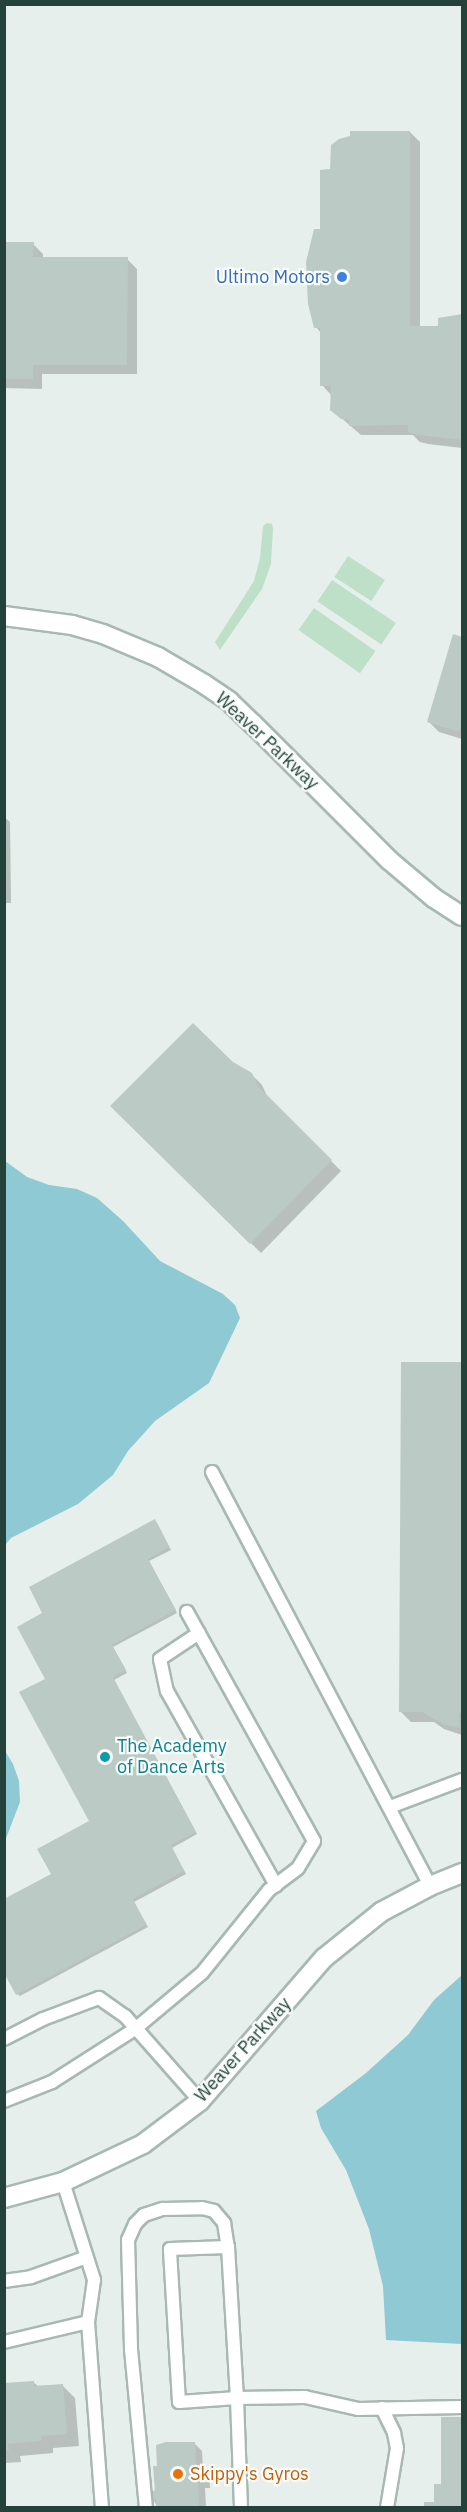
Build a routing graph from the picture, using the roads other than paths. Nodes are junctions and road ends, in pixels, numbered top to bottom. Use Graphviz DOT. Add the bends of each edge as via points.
graph roads {
  1 [pos="4,616"];
  2 [pos="462,916"];
  3 [pos="212,1472"];
  4 [pos="187,1612"];
  5 [pos="199,1633"];
  6 [pos="462,1780"];
  7 [pos="390,1807"];
  8 [pos="462,1873"];
  9 [pos="276,1885"];
  10 [pos="430,1886"];
  11 [pos="135,2029"];
  12 [pos="4,2039"];
  13 [pos="4,2101"];
  14 [pos="200,2101"];
  15 [pos="63,2182"];
  16 [pos="4,2198"];
  17 [pos="228,2247"];
  18 [pos="87,2257"];
  19 [pos="4,2281"];
  20 [pos="88,2322"];
  21 [pos="4,2342"];
  22 [pos="237,2398"];
  23 [pos="462,2407"];
  24 [pos="382,2408"];
  25 [pos="102,2508"];
  26 [pos="146,2508"];
  27 [pos="241,2508"];
  28 [pos="387,2508"];
  1 -- 2 [label="street, Weaver Parkway" via="72,625 103,634 158,657 204,684 229,701 389,860"];
  3 -- 7 [label="lane"];
  4 -- 5 [label="lane"];
  5 -- 9 [label="lane" via="314,1841 298,1868"];
  5 -- 9 [label="lane" via="160,1659 167,1691"];
  6 -- 7 [label="lane"];
  7 -- 10 [label="lane"];
  8 -- 10 [label="street, Weaver Parkway"];
  9 -- 11 [label="lane" via="202,1973"];
  10 -- 14 [label="street, Weaver Parkway" via="381,1912 324,1958"];
  11 -- 12 [label="lane" via="125,2016 99,1998"];
  11 -- 13 [label="lane" via="52,2082"];
  11 -- 14 [label="lane"];
  14 -- 15 [label="street, Weaver Parkway" via="143,2144"];
  15 -- 16 [label="street, Weaver Parkway"];
  15 -- 18 [label="lane"];
  17 -- 22 [label="lane"];
  17 -- 22 [label="lane" via="170,2249 179,2402"];
  17 -- 26 [label="lane" via="225,2223 214,2211 202,2208 163,2209 144,2215 128,2240 132,2348"];
  18 -- 19 [label="lane" via="31,2277"];
  18 -- 20 [label="lane" via="93,2280"];
  20 -- 21 [label="lane"];
  20 -- 25 [label="lane"];
  22 -- 24 [label="lane" via="305,2397 352,2409"];
  22 -- 27 [label="lane"];
  23 -- 24 [label="lane"];
  24 -- 28 [label="lane" via="397,2448"];
}
